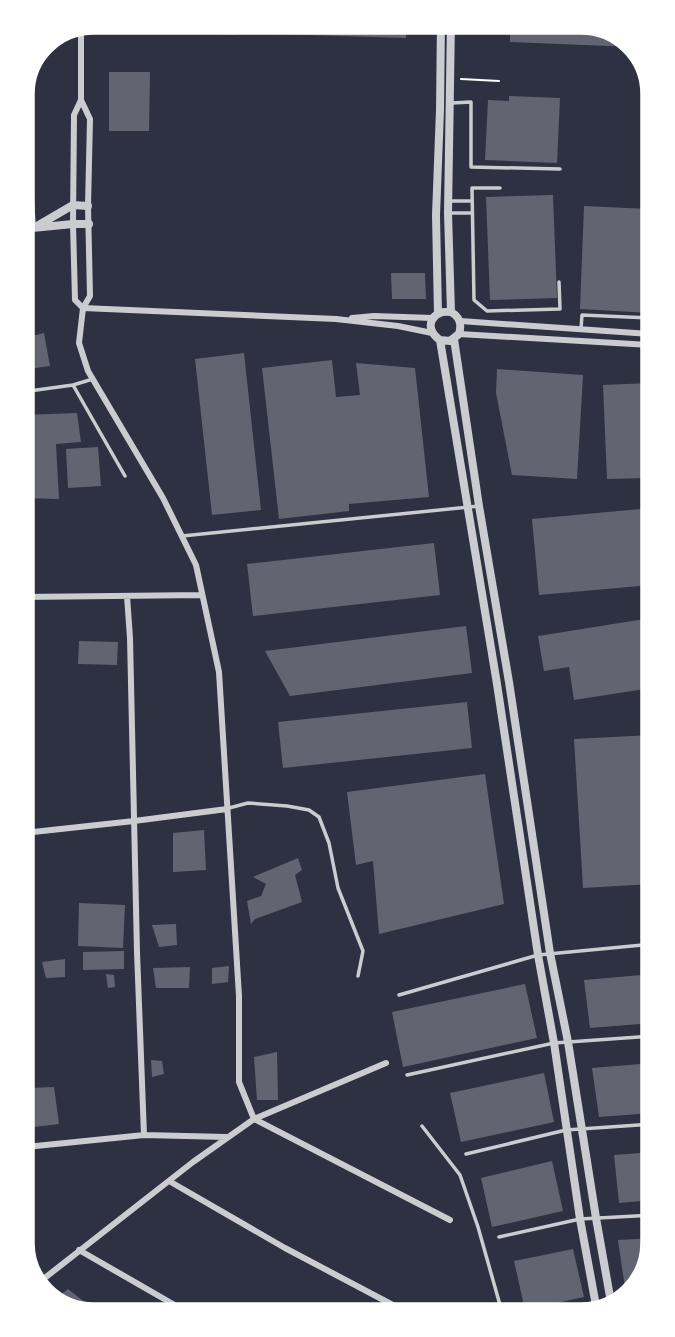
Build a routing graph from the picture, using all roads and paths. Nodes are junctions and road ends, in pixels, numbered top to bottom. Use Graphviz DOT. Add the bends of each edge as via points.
graph roads {
  1 [pos="442,33"];
  2 [pos="451,33"];
  3 [pos="81,34"];
  4 [pos="450,78"];
  5 [pos="499,81"];
  6 [pos="81,100"];
  7 [pos="445,103"];
  8 [pos="560,169"];
  9 [pos="500,188"];
  10 [pos="448,201"];
  11 [pos="472,201"];
  12 [pos="436,202"];
  13 [pos="73,205"];
  14 [pos="88,206"];
  15 [pos="448,213"];
  16 [pos="472,213"];
  17 [pos="436,214"];
  18 [pos="73,224"];
  19 [pos="89,224"];
  20 [pos="33,229"];
  21 [pos="559,282"];
  22 [pos="83,308"];
  23 [pos="451,312"];
  24 [pos="435,316"];
  25 [pos="642,318"];
  26 [pos="336,319"];
  27 [pos="460,321"];
  28 [pos="581,329"];
  29 [pos="432,332"];
  30 [pos="642,333"];
  31 [pos="456,336"];
  32 [pos="440,341"];
  33 [pos="580,341"];
  34 [pos="642,345"];
  35 [pos="93,379"];
  36 [pos="73,385"];
  37 [pos="33,390"];
  38 [pos="125,477"];
  39 [pos="479,506"];
  40 [pos="469,507"];
  41 [pos="182,536"];
  42 [pos="202,595"];
  43 [pos="127,596"];
  44 [pos="33,597"];
  45 [pos="227,808"];
  46 [pos="134,821"];
  47 [pos="33,832"];
  48 [pos="642,945"];
  49 [pos="550,953"];
  50 [pos="538,954"];
  51 [pos="358,976"];
  52 [pos="399,995"];
  53 [pos="642,1037"];
  54 [pos="568,1042"];
  55 [pos="554,1043"];
  56 [pos="386,1063"];
  57 [pos="407,1075"];
  58 [pos="254,1119"];
  59 [pos="642,1125"];
  60 [pos="422,1126"];
  61 [pos="582,1129"];
  62 [pos="566,1130"];
  63 [pos="144,1135"];
  64 [pos="228,1137"];
  65 [pos="33,1146"];
  66 [pos="466,1154"];
  67 [pos="169,1181"];
  68 [pos="642,1215"];
  69 [pos="596,1218"];
  70 [pos="580,1219"];
  71 [pos="450,1220"];
  72 [pos="499,1237"];
  73 [pos="79,1250"];
  74 [pos="45,1278"];
  75 [pos="612,1295"];
  76 [pos="595,1302"];
  77 [pos="173,1304"];
  78 [pos="391,1304"];
  79 [pos="500,1304"];
  1 -- 7 [label="street"];
  2 -- 4 [label="street"];
  3 -- 6 [label="street"];
  4 -- 5 [label="path"];
  4 -- 7 [label="street"];
  6 -- 13 [label="street" via="74,115"];
  6 -- 14 [label="street" via="90,119"];
  7 -- 8 [label="lane" via="471,102 471,167"];
  7 -- 10 [label="street"];
  7 -- 12 [label="street"];
  9 -- 11 [label="lane" via="472,188"];
  10 -- 11 [label="lane"];
  10 -- 12 [label="street"];
  10 -- 15 [label="street"];
  11 -- 16 [label="lane"];
  12 -- 17 [label="street"];
  13 -- 14 [label="street"];
  13 -- 18 [label="street"];
  13 -- 20 [label="street"];
  14 -- 19 [label="street"];
  15 -- 16 [label="lane"];
  15 -- 17 [label="street"];
  15 -- 23 [label="street"];
  16 -- 21 [label="lane" via="474,300 487,311 560,309"];
  17 -- 24 [label="street"];
  18 -- 19 [label="street"];
  18 -- 20 [label="street"];
  18 -- 22 [label="street" via="75,300"];
  19 -- 22 [label="street" via="90,296"];
  22 -- 26 [label="street"];
  22 -- 35 [label="street" via="79,343"];
  23 -- 24 [label="street"];
  23 -- 27 [label="street"];
  24 -- 26 [label="street"];
  24 -- 29 [label="street"];
  25 -- 28 [label="lane" via="582,315"];
  26 -- 29 [label="street"];
  27 -- 28 [label="street"];
  27 -- 31 [label="street"];
  28 -- 30 [label="street"];
  28 -- 33 [label="street"];
  29 -- 32 [label="street"];
  31 -- 32 [label="street"];
  31 -- 33 [label="street"];
  31 -- 39 [label="street"];
  32 -- 40 [label="street"];
  33 -- 34 [label="street"];
  35 -- 36 [label="lane"];
  35 -- 41 [label="street"];
  36 -- 37 [label="lane"];
  36 -- 38 [label="lane"];
  39 -- 40 [label="lane"];
  39 -- 49 [label="street"];
  40 -- 41 [label="lane"];
  40 -- 50 [label="street"];
  41 -- 42 [label="street" via="196,565"];
  42 -- 43 [label="street"];
  42 -- 45 [label="street" via="219,672"];
  43 -- 44 [label="street"];
  43 -- 46 [label="street"];
  45 -- 46 [label="street"];
  45 -- 51 [label="lane" via="248,803 287,806 309,810 318,817 329,843 338,888 363,951"];
  45 -- 58 [label="street" via="239,996 239,1082"];
  46 -- 47 [label="street"];
  46 -- 63 [label="street"];
  48 -- 49 [label="lane"];
  49 -- 50 [label="lane"];
  49 -- 54 [label="street"];
  50 -- 52 [label="lane"];
  50 -- 55 [label="street"];
  53 -- 54 [label="lane"];
  54 -- 55 [label="lane"];
  54 -- 61 [label="street"];
  55 -- 57 [label="lane"];
  55 -- 62 [label="street"];
  56 -- 58 [label="street"];
  58 -- 64 [label="street"];
  58 -- 71 [label="street"];
  59 -- 61 [label="lane"];
  60 -- 79 [label="lane" via="460,1175"];
  61 -- 62 [label="lane"];
  61 -- 69 [label="street"];
  62 -- 66 [label="lane"];
  62 -- 70 [label="street"];
  63 -- 64 [label="street"];
  63 -- 65 [label="street"];
  64 -- 67 [label="street"];
  67 -- 73 [label="street"];
  67 -- 78 [label="street"];
  68 -- 69 [label="lane"];
  69 -- 70 [label="lane"];
  69 -- 75 [label="street"];
  70 -- 72 [label="lane"];
  70 -- 76 [label="street"];
  73 -- 74 [label="street"];
  73 -- 77 [label="street"];
}
